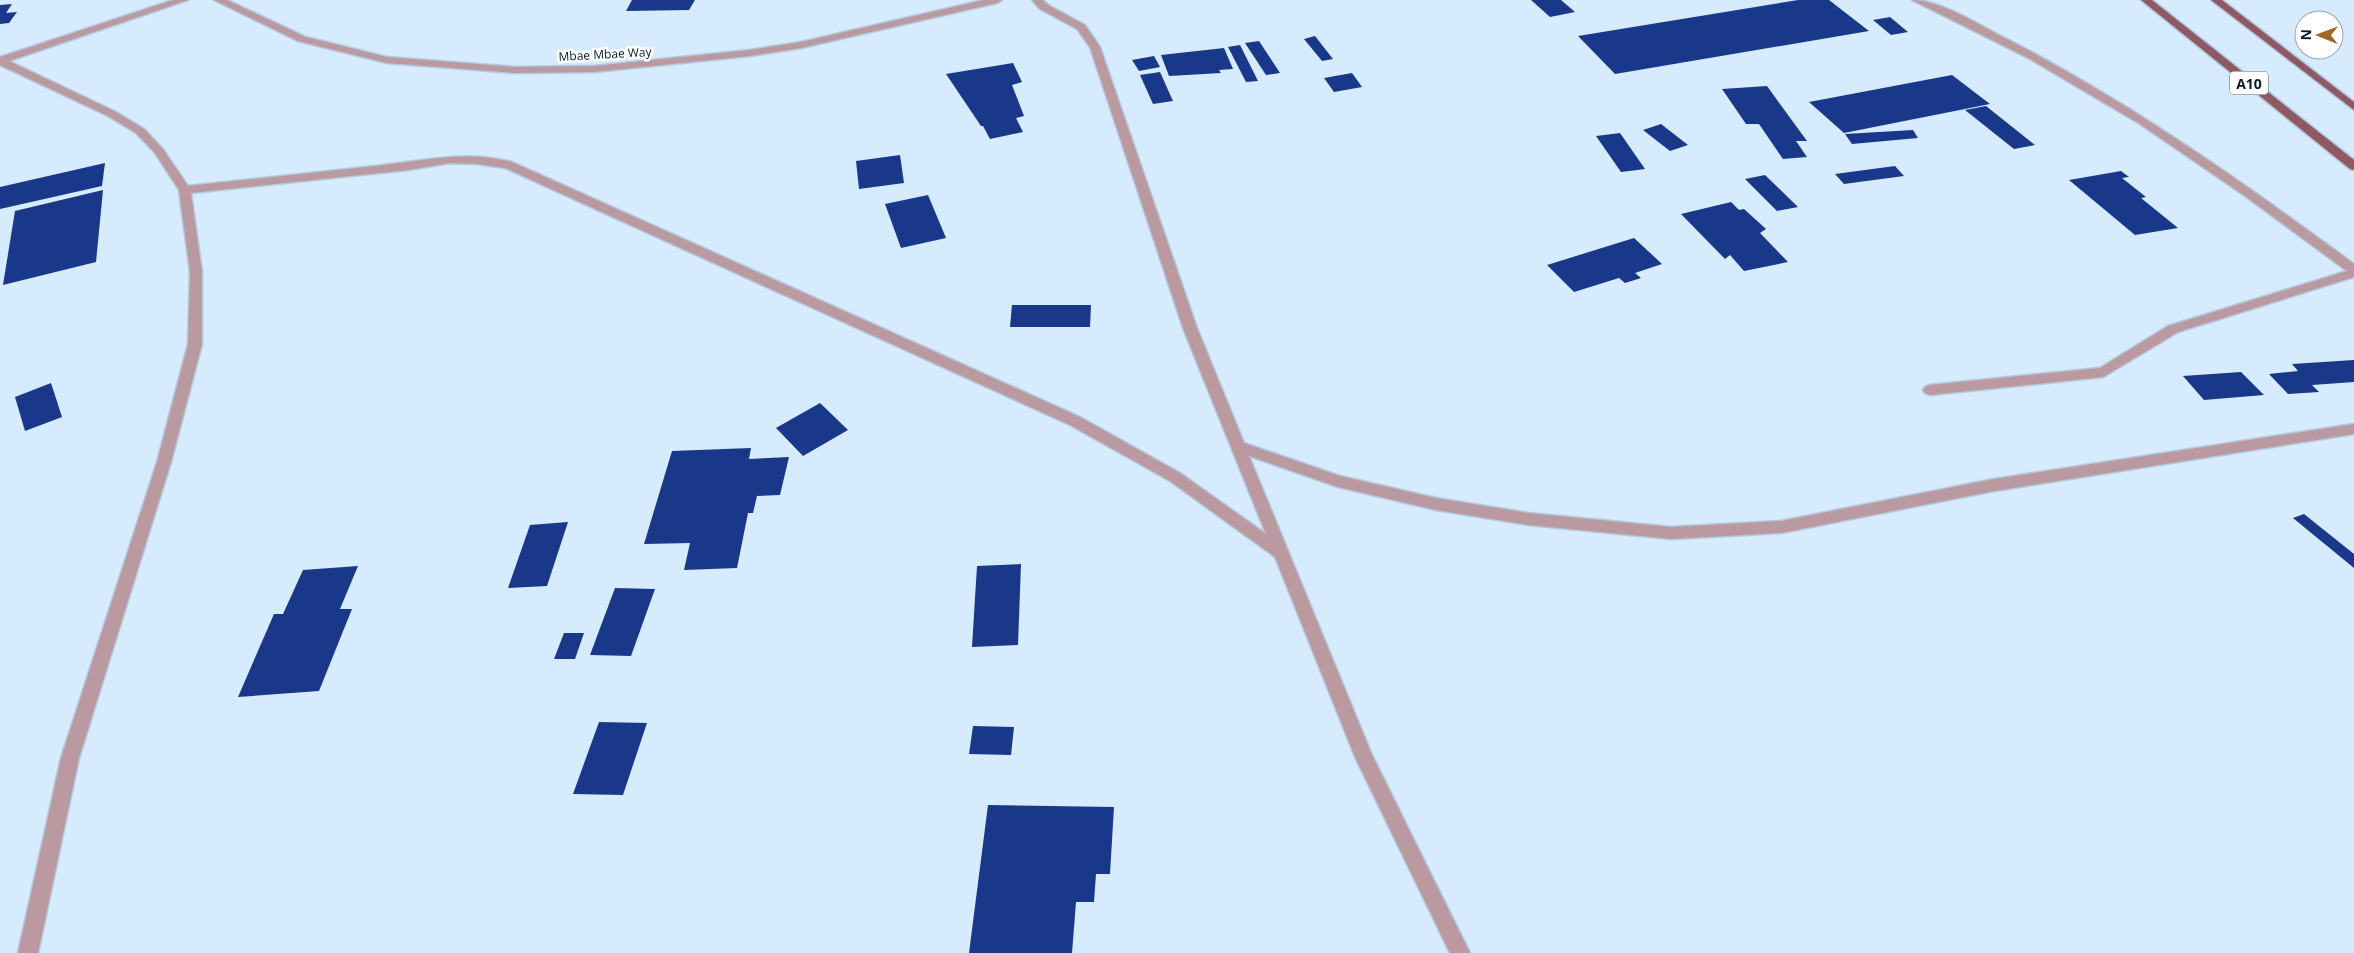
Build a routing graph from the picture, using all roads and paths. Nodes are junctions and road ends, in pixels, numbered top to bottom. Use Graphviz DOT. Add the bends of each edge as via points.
graph roads {
  1 [pos="183,0"];
  2 [pos="219,0"];
  3 [pos="246,0"];
  4 [pos="997,0"];
  5 [pos="1037,0"];
  6 [pos="1917,0"];
  7 [pos="2146,0"];
  8 [pos="2216,0"];
  9 [pos="2220,0"];
  10 [pos="232,6"];
  11 [pos="2253,30"];
  12 [pos="0,61"];
  13 [pos="2354,108"];
  14 [pos="2354,166"];
  15 [pos="185,190"];
  16 [pos="2354,272"];
  17 [pos="1930,390"];
  18 [pos="2354,429"];
  19 [pos="1237,446"];
  20 [pos="1281,553"];
  21 [pos="28,953"];
  22 [pos="1460,953"];
  1 -- 12 [label="street"];
  2 -- 10 [label="street, Mbae Mbae Way"];
  3 -- 10 [label="street"];
  4 -- 10 [label="street, Mbae Mbae Way" via="801,45 750,53 594,69 516,70 386,60 302,39"];
  5 -- 19 [label="street" via="1081,27 1095,48 1190,328"];
  6 -- 16 [label="street" via="1976,25 2049,63 2140,118 2238,184"];
  7 -- 14 [label="main road, A10"];
  8 -- 11 [label="main road"];
  9 -- 11 [label="street"];
  11 -- 13 [label="main road"];
  12 -- 15 [label="street" via="112,114 140,131 159,151"];
  15 -- 20 [label="street" via="450,159 508,165 1075,421 1175,478"];
  15 -- 21 [label="street" via="196,272 194,344 164,462 70,758"];
  16 -- 17 [label="street" via="2173,329 2103,372"];
  18 -- 19 [label="street" via="1994,485 1781,527 1671,533 1529,519 1436,504 1338,481"];
  19 -- 20 [label="street"];
  20 -- 22 [label="street" via="1364,757"];
}
